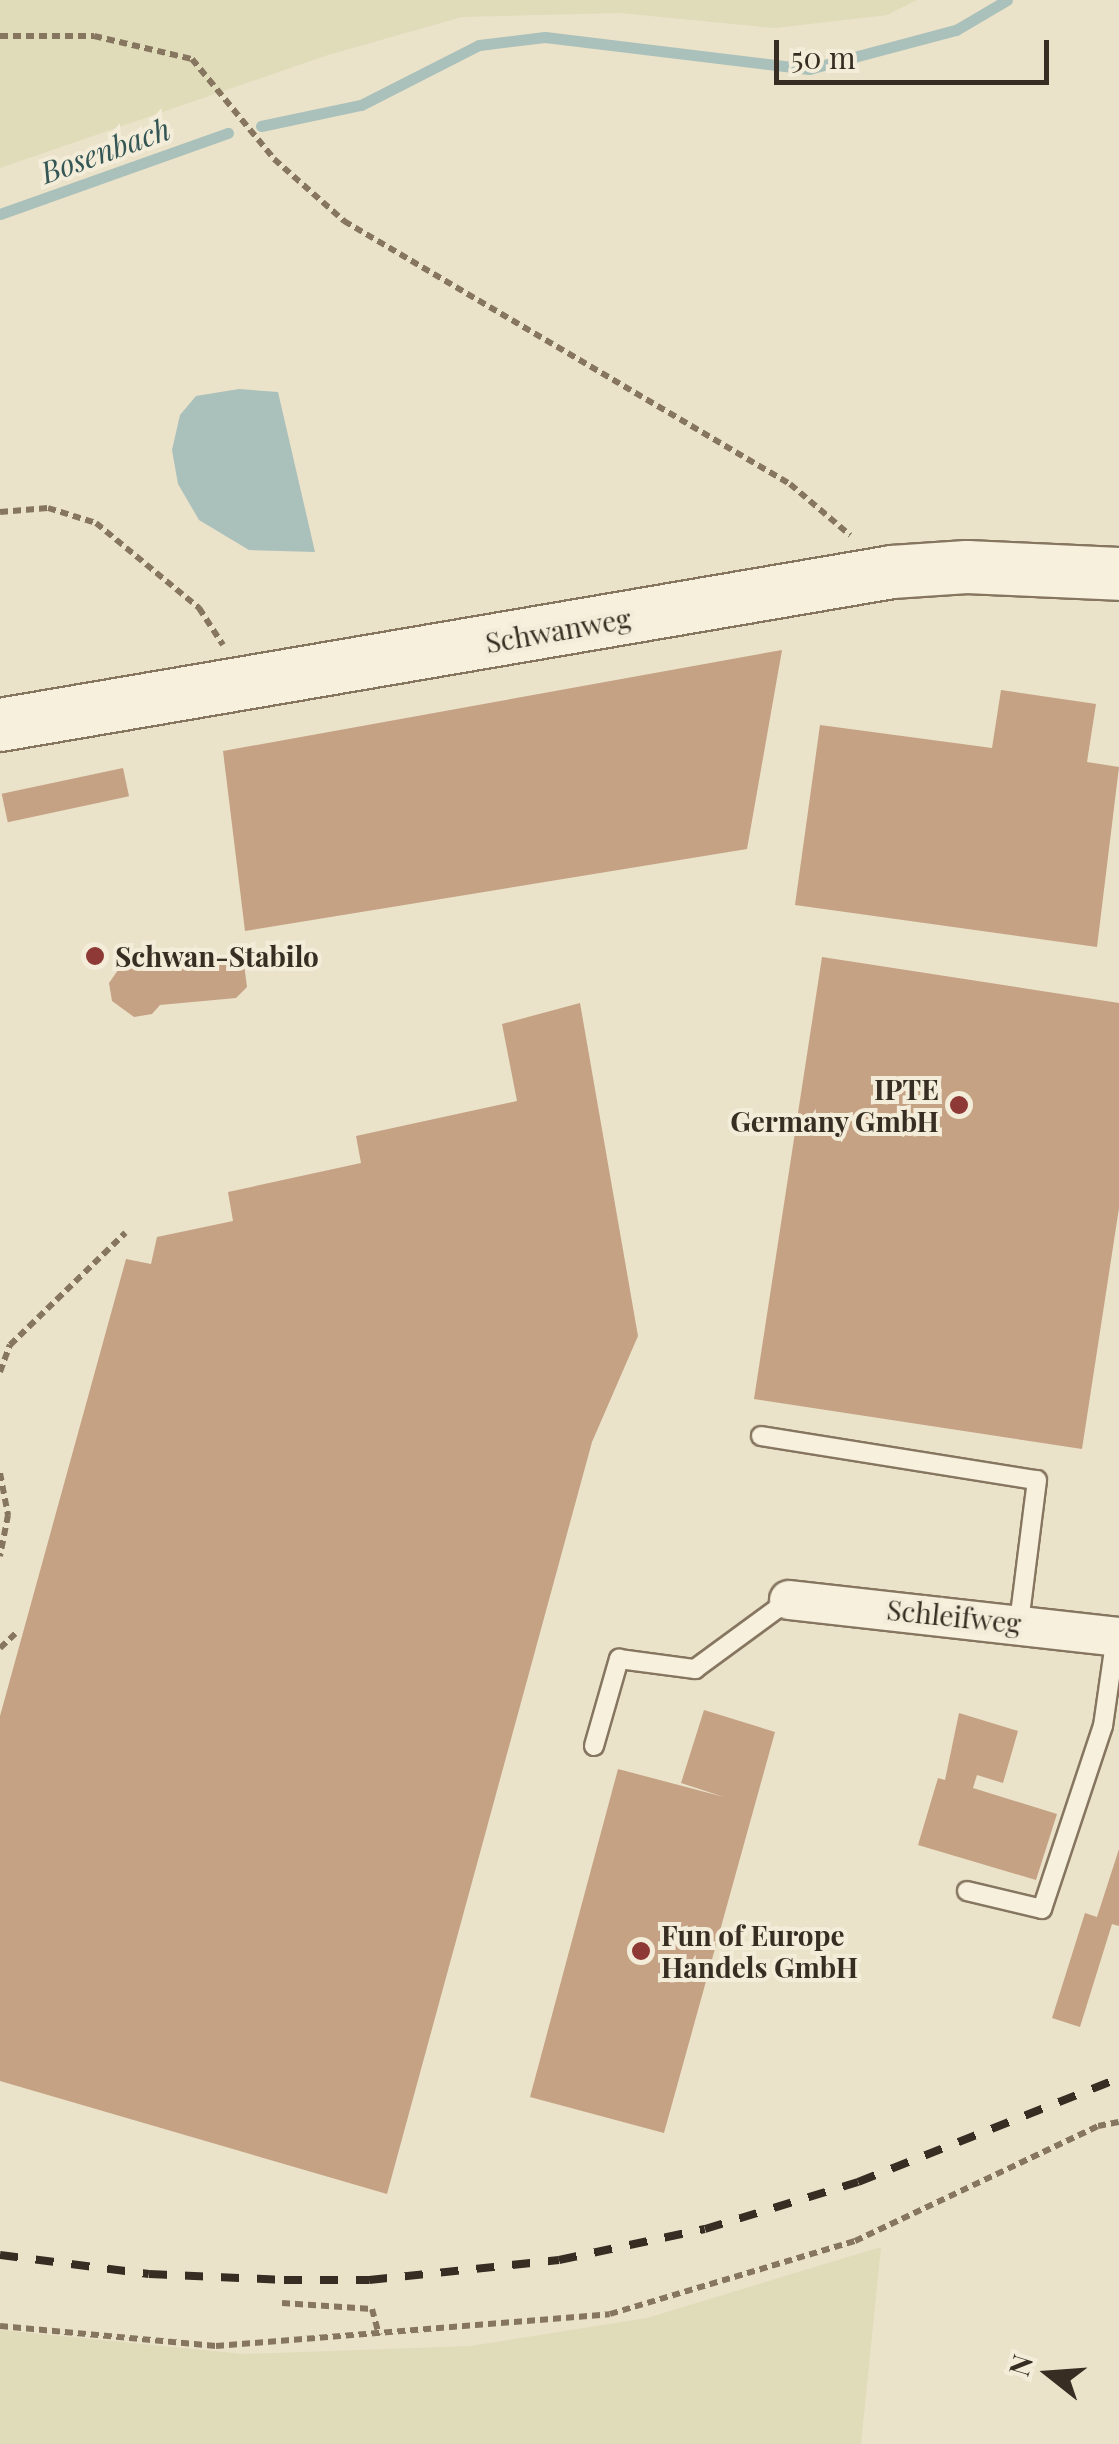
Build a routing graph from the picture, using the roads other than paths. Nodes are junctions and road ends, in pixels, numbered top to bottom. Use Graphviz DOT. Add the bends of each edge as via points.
graph roads {
  1 [pos="1119,574"];
  2 [pos="0,725"];
  3 [pos="762,1436"];
  4 [pos="789,1600"];
  5 [pos="1019,1622"];
  6 [pos="1118,1636"];
  7 [pos="594,1746"];
  8 [pos="967,1892"];
  1 -- 2 [label="main road, Schwanweg" via="966,567 892,572"];
  3 -- 5 [label="lane" via="1038,1480"];
  4 -- 5 [label="street, Schleifweg"];
  4 -- 7 [label="lane" via="695,1669 620,1658"];
  5 -- 6 [label="street, Schleifweg"];
  6 -- 8 [label="lane" via="1103,1726 1042,1909"];
}
